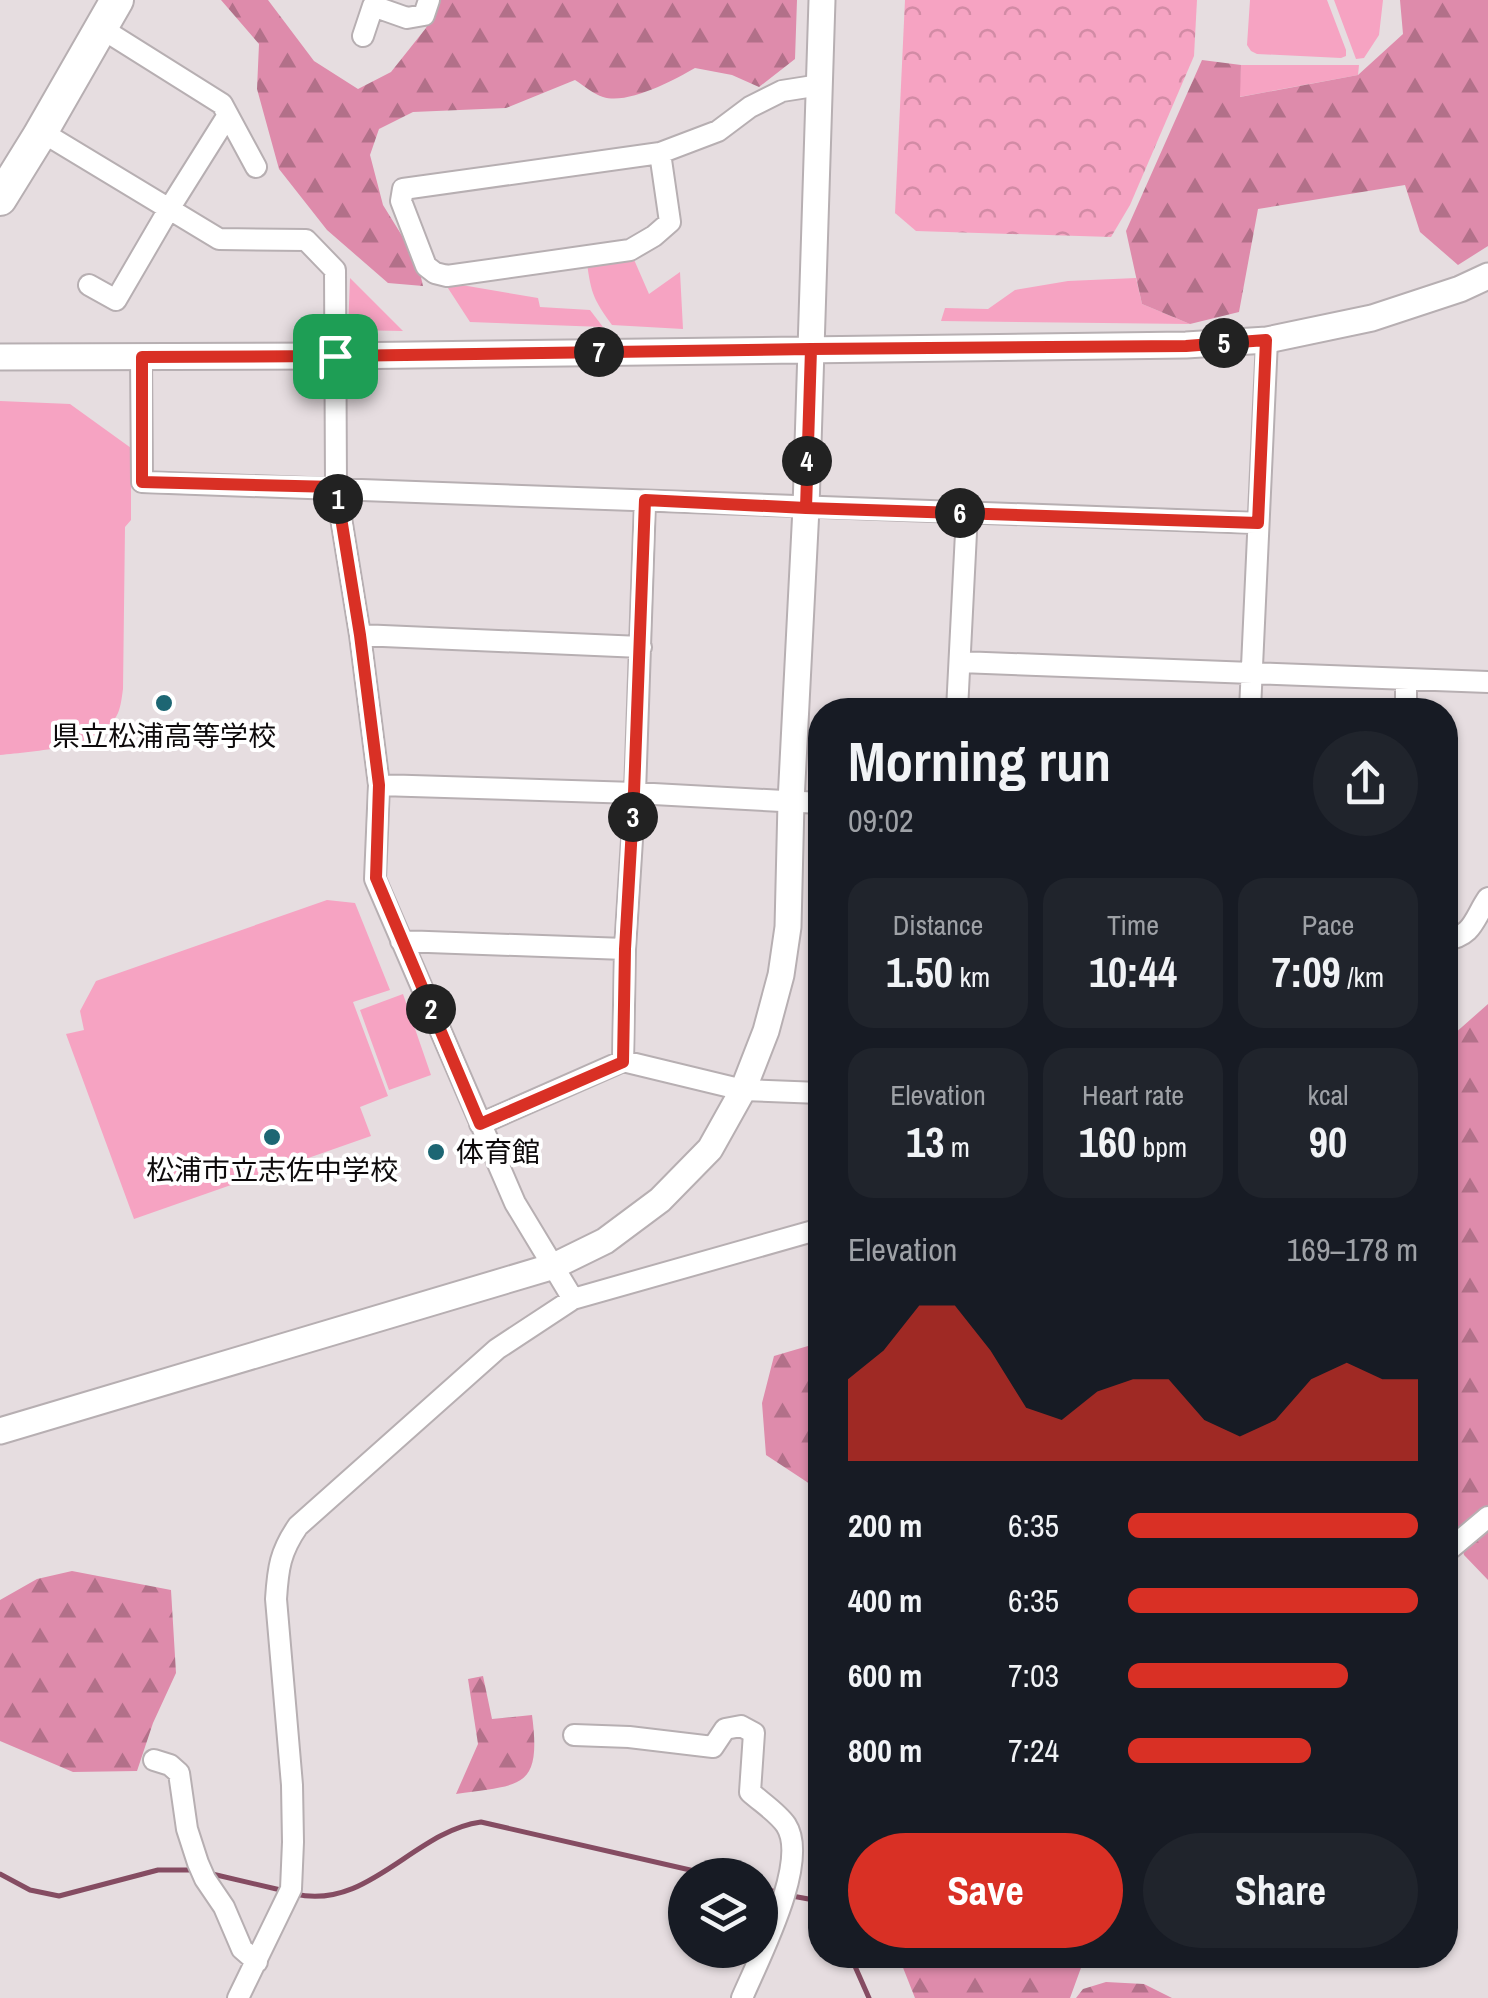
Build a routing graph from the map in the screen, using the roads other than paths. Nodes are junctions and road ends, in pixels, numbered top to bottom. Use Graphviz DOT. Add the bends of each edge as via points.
graph roads {
  1 [pos="429,0"];
  2 [pos="822,0"];
  3 [pos="109,14"];
  4 [pos="363,36"];
  5 [pos="820,85"];
  6 [pos="228,115"];
  7 [pos="42,132"];
  8 [pos="660,152"];
  9 [pos="256,167"];
  10 [pos="0,200"];
  11 [pos="169,209"];
  12 [pos="1488,276"];
  13 [pos="89,285"];
  14 [pos="1266,340"];
  15 [pos="811,349"];
  16 [pos="335,356"];
  17 [pos="0,357"];
  18 [pos="142,357"];
  19 [pos="336,487"];
  20 [pos="645,500"];
  21 [pos="806,508"];
  22 [pos="967,513"];
  23 [pos="1258,523"];
  24 [pos="360,635"];
  25 [pos="641,647"];
  26 [pos="960,662"];
  27 [pos="1252,673"];
  28 [pos="1406,679"];
  29 [pos="1488,682"];
  30 [pos="958,698"];
  31 [pos="1251,698"];
  32 [pos="1406,698"];
  33 [pos="379,785"];
  34 [pos="634,793"];
  35 [pos="791,802"];
  36 [pos="808,803"];
  37 [pos="1488,898"];
  38 [pos="1458,937"];
  39 [pos="401,941"];
  40 [pos="625,949"];
  41 [pos="623,1062"];
  42 [pos="743,1090"];
  43 [pos="808,1093"];
  44 [pos="480,1124"];
  45 [pos="808,1233"];
  46 [pos="554,1266"];
  47 [pos="573,1299"];
  48 [pos="0,1431"];
  49 [pos="1488,1517"];
  50 [pos="1458,1542"];
  51 [pos="574,1734"];
  52 [pos="154,1760"];
  53 [pos="257,1962"];
  54 [pos="238,1998"];
  55 [pos="742,1998"];
  1 -- 4 [label="street" via="424,16 408,18 373,6"];
  2 -- 5 [label="street"];
  3 -- 6 [label="street"];
  3 -- 7 [label="highway"];
  5 -- 8 [label="street" via="782,91 718,131"];
  5 -- 15 [label="street"];
  6 -- 9 [label="street"];
  6 -- 11 [label="street"];
  7 -- 10 [label="highway"];
  7 -- 11 [label="street"];
  8 -- 8 [label="street" via="403,188 401,200 426,266 448,276 630,250 670,222"];
  11 -- 13 [label="street" via="116,300"];
  11 -- 16 [label="street" via="219,239 306,240 335,270"];
  12 -- 14 [label="street" via="1372,318"];
  14 -- 15 [label="street"];
  14 -- 23 [label="street"];
  15 -- 16 [label="street"];
  15 -- 21 [label="street"];
  16 -- 18 [label="street"];
  16 -- 19 [label="street"];
  17 -- 18 [label="street"];
  18 -- 19 [label="street" via="142,482"];
  19 -- 20 [label="street"];
  19 -- 24 [label="street"];
  20 -- 21 [label="street"];
  20 -- 25 [label="street"];
  21 -- 22 [label="street"];
  21 -- 35 [label="street"];
  22 -- 23 [label="street"];
  22 -- 26 [label="street"];
  23 -- 27 [label="street"];
  24 -- 25 [label="street"];
  24 -- 33 [label="street"];
  25 -- 34 [label="street"];
  26 -- 27 [label="street"];
  26 -- 30 [label="street"];
  27 -- 28 [label="street"];
  27 -- 31 [label="street"];
  28 -- 29 [label="street"];
  28 -- 32 [label="street"];
  33 -- 34 [label="street"];
  33 -- 39 [label="street" via="376,878"];
  34 -- 35 [label="street"];
  34 -- 40 [label="street"];
  35 -- 36 [label="street"];
  35 -- 42 [label="street" via="782,975"];
  37 -- 38 [label="street"];
  39 -- 40 [label="street"];
  39 -- 44 [label="street"];
  40 -- 41 [label="street"];
  41 -- 42 [label="street"];
  41 -- 44 [label="street"];
  42 -- 43 [label="street"];
  42 -- 46 [label="street" via="710,1149 660,1200 604,1241"];
  44 -- 46 [label="street" via="515,1204"];
  45 -- 47 [label="street"];
  46 -- 47 [label="street"];
  46 -- 48 [label="street"];
  47 -- 53 [label="street" via="496,1349 298,1526 284,1546 276,1599 292,1785 288,1897"];
  49 -- 50 [label="street"];
  51 -- 55 [label="street" via="712,1747 725,1729 741,1726 754,1733 750,1792 787,1826 794,1856"];
  52 -- 53 [label="street" via="178,1773 201,1871 242,1949"];
  53 -- 54 [label="street"];
}
